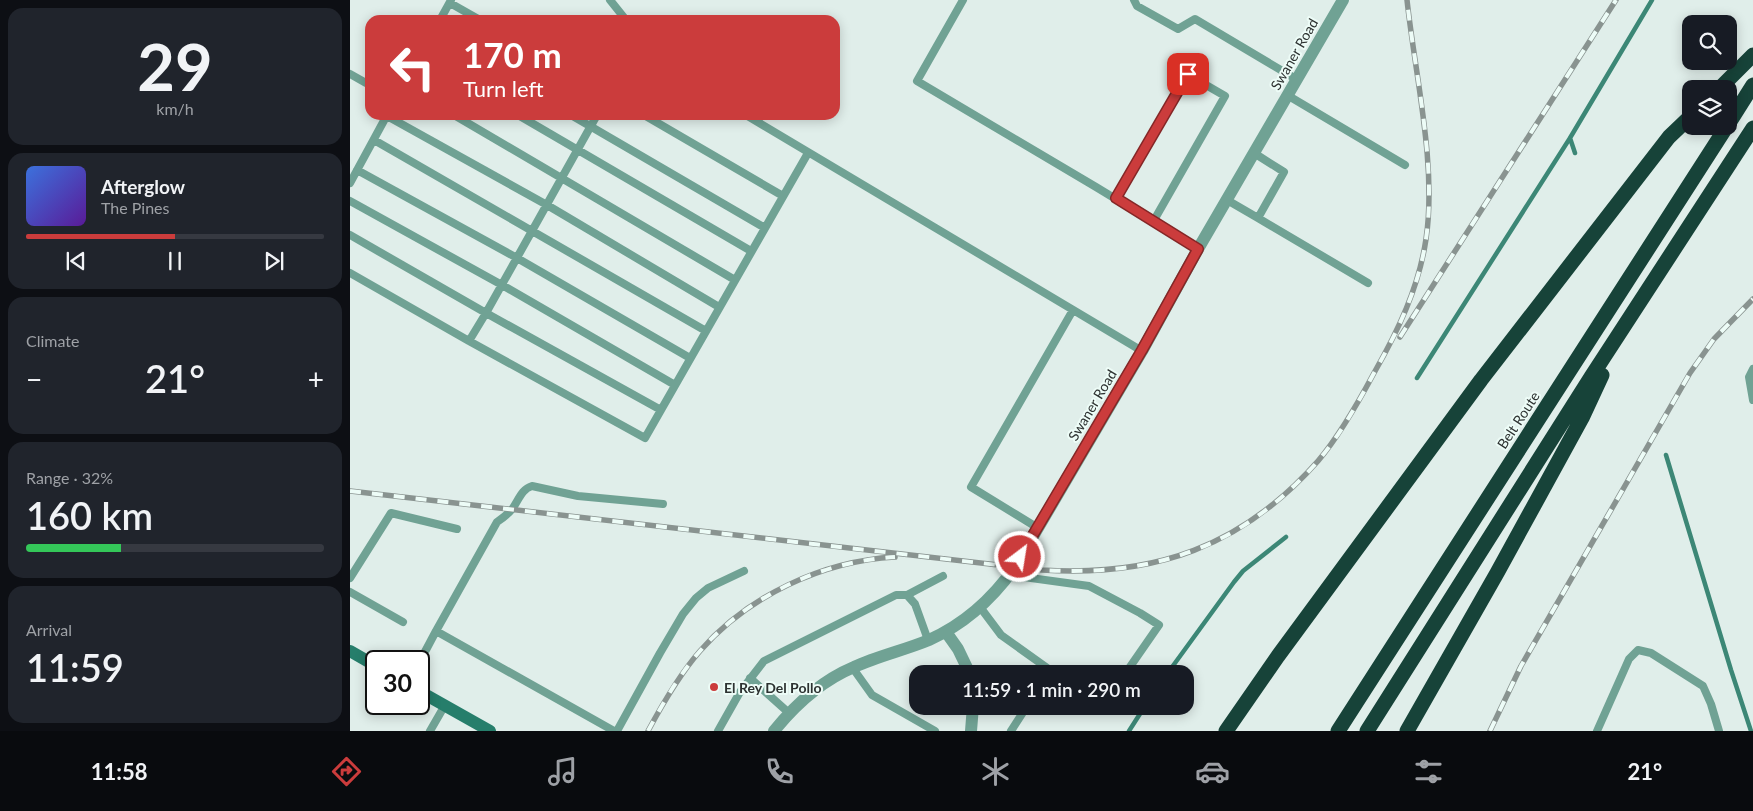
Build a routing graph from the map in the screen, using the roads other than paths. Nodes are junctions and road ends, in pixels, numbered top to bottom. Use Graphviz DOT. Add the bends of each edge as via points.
graph roads {
  1 [pos="610,0"];
  2 [pos="962,0"];
  3 [pos="1134,0"];
  4 [pos="1343,0"];
  5 [pos="451,1"];
  6 [pos="443,15"];
  7 [pos="472,15"];
  8 [pos="622,15"];
  9 [pos="1753,55"];
  10 [pos="350,74"];
  11 [pos="1296,79"];
  12 [pos="1728,80"];
  13 [pos="365,82"];
  14 [pos="1753,85"];
  15 [pos="1287,95"];
  16 [pos="1737,110"];
  17 [pos="385,120"];
  18 [pos="394,120"];
  19 [pos="463,120"];
  20 [pos="527,120"];
  21 [pos="580,120"];
  22 [pos="594,120"];
  23 [pos="653,120"];
  24 [pos="754,120"];
  25 [pos="1682,125"];
  26 [pos="591,126"];
  27 [pos="1753,128"];
  28 [pos="1720,135"];
  29 [pos="374,140"];
  30 [pos="578,149"];
  31 [pos="808,153"];
  32 [pos="1254,154"];
  33 [pos="1405,165"];
  34 [pos="357,170"];
  35 [pos="562,178"];
  36 [pos="350,183"];
  37 [pos="784,196"];
  38 [pos="1116,198"];
  39 [pos="1227,200"];
  40 [pos="350,201"];
  41 [pos="547,205"];
  42 [pos="1258,218"];
  43 [pos="1153,222"];
  44 [pos="765,228"];
  45 [pos="532,231"];
  46 [pos="350,235"];
  47 [pos="1198,249"];
  48 [pos="751,252"];
  49 [pos="517,258"];
  50 [pos="350,273"];
  51 [pos="735,280"];
  52 [pos="1368,283"];
  53 [pos="502,285"];
  54 [pos="719,307"];
  55 [pos="1073,310"];
  56 [pos="486,313"];
  57 [pos="1625,326"];
  58 [pos="706,331"];
  59 [pos="469,341"];
  60 [pos="1142,350"];
  61 [pos="690,358"];
  62 [pos="1753,369"];
  63 [pos="675,385"];
  64 [pos="1753,400"];
  65 [pos="660,410"];
  66 [pos="663,504"];
  67 [pos="1038,528"];
  68 [pos="457,529"];
  69 [pos="744,571"];
  70 [pos="1009,575"];
  71 [pos="943,576"];
  72 [pos="350,578"];
  73 [pos="350,592"];
  74 [pos="907,595"];
  75 [pos="980,608"];
  76 [pos="403,622"];
  77 [pos="436,632"];
  78 [pos="946,632"];
  79 [pos="928,640"];
  80 [pos="426,650"];
  81 [pos="350,652"];
  82 [pos="365,660"];
  83 [pos="966,665"];
  84 [pos="1040,665"];
  85 [pos="1131,665"];
  86 [pos="852,667"];
  87 [pos="750,678"];
  88 [pos="430,697"];
  89 [pos="445,706"];
  90 [pos="789,713"];
  91 [pos="972,715"];
  92 [pos="1021,715"];
  93 [pos="430,731"];
  94 [pos="490,731"];
  95 [pos="616,731"];
  96 [pos="718,731"];
  97 [pos="774,731"];
  98 [pos="935,731"];
  99 [pos="971,731"];
  100 [pos="1011,731"];
  101 [pos="1226,731"];
  102 [pos="1338,731"];
  103 [pos="1366,731"];
  104 [pos="1406,731"];
  105 [pos="1597,731"];
  106 [pos="1718,731"];
  1 -- 8 [label="lane"];
  2 -- 38 [label="lane" via="916,82"];
  3 -- 11 [label="lane" via="1138,6 1178,29 1194,19"];
  4 -- 11 [label="street, Swaner Road"];
  5 -- 6 [label="lane"];
  5 -- 7 [label="lane"];
  9 -- 12 [label="highway"];
  10 -- 13 [label="lane"];
  11 -- 15 [label="street, Swaner Road"];
  14 -- 16 [label="highway"];
  15 -- 32 [label="street, Swaner Road"];
  15 -- 33 [label="lane"];
  17 -- 29 [label="lane"];
  18 -- 41 [label="lane"];
  19 -- 35 [label="lane"];
  20 -- 30 [label="lane"];
  21 -- 26 [label="lane"];
  22 -- 26 [label="lane"];
  23 -- 37 [label="lane"];
  24 -- 31 [label="lane"];
  25 -- 101 [label="highway" via="1654,156 1481,380"];
  26 -- 30 [label="lane"];
  26 -- 44 [label="lane"];
  27 -- 57 [label="highway"];
  28 -- 102 [label="highway, Belt Route"];
  29 -- 34 [label="lane"];
  29 -- 45 [label="lane"];
  30 -- 35 [label="lane"];
  30 -- 48 [label="lane"];
  31 -- 37 [label="lane"];
  31 -- 55 [label="lane"];
  32 -- 39 [label="street, Swaner Road"];
  32 -- 42 [label="lane" via="1284,172"];
  34 -- 36 [label="lane"];
  34 -- 49 [label="lane"];
  35 -- 41 [label="lane"];
  35 -- 51 [label="lane"];
  37 -- 44 [label="lane"];
  38 -- 43 [label="lane"];
  38 -- 43 [label="lane" via="1188,74 1225,96"];
  39 -- 42 [label="lane"];
  39 -- 47 [label="street, Swaner Road"];
  40 -- 53 [label="lane"];
  41 -- 45 [label="lane"];
  41 -- 54 [label="lane"];
  42 -- 52 [label="lane"];
  43 -- 47 [label="lane"];
  44 -- 48 [label="lane"];
  45 -- 49 [label="lane"];
  45 -- 58 [label="lane"];
  46 -- 56 [label="lane"];
  47 -- 60 [label="street, Swaner Road"];
  48 -- 51 [label="lane"];
  49 -- 53 [label="lane"];
  49 -- 61 [label="lane"];
  50 -- 59 [label="lane"];
  51 -- 54 [label="lane"];
  53 -- 56 [label="lane"];
  53 -- 63 [label="lane"];
  54 -- 58 [label="lane"];
  55 -- 60 [label="lane"];
  55 -- 67 [label="lane" via="971,487"];
  56 -- 59 [label="lane"];
  56 -- 65 [label="lane"];
  57 -- 103 [label="highway"];
  57 -- 104 [label="highway" via="1582,418"];
  58 -- 61 [label="lane"];
  59 -- 65 [label="lane" via="644,438"];
  60 -- 67 [label="street, Swaner Road"];
  61 -- 63 [label="lane"];
  62 -- 64 [label="lane" via="1749,377"];
  63 -- 65 [label="lane"];
  66 -- 77 [label="lane" via="578,496 532,486 526,489 512,509 497,522"];
  67 -- 70 [label="street, Swaner Road"];
  68 -- 72 [label="lane" via="390,513"];
  69 -- 95 [label="lane" via="708,588 683,614"];
  70 -- 75 [label="street, Swaner Road"];
  70 -- 85 [label="lane" via="1089,586 1159,625"];
  71 -- 74 [label="lane"];
  73 -- 76 [label="lane"];
  74 -- 79 [label="lane" via="915,604"];
  74 -- 87 [label="lane" via="896,595 764,661"];
  75 -- 78 [label="street, Swaner Road"];
  75 -- 84 [label="lane" via="1001,635"];
  77 -- 80 [label="lane"];
  77 -- 95 [label="lane"];
  78 -- 79 [label="street, Swaner Road"];
  78 -- 83 [label="street"];
  79 -- 86 [label="street, Swaner Road"];
  81 -- 82 [label="main road"];
  86 -- 90 [label="street, Swaner Road" via="821,686"];
  86 -- 98 [label="lane" via="872,695"];
  87 -- 90 [label="lane"];
  87 -- 96 [label="lane"];
  88 -- 89 [label="main road"];
  89 -- 93 [label="lane"];
  89 -- 94 [label="main road"];
  90 -- 97 [label="street, Swaner Road"];
  91 -- 99 [label="street"];
  92 -- 100 [label="lane"];
  105 -- 106 [label="lane" via="1629,659 1638,650 1651,653 1702,686"];
}
